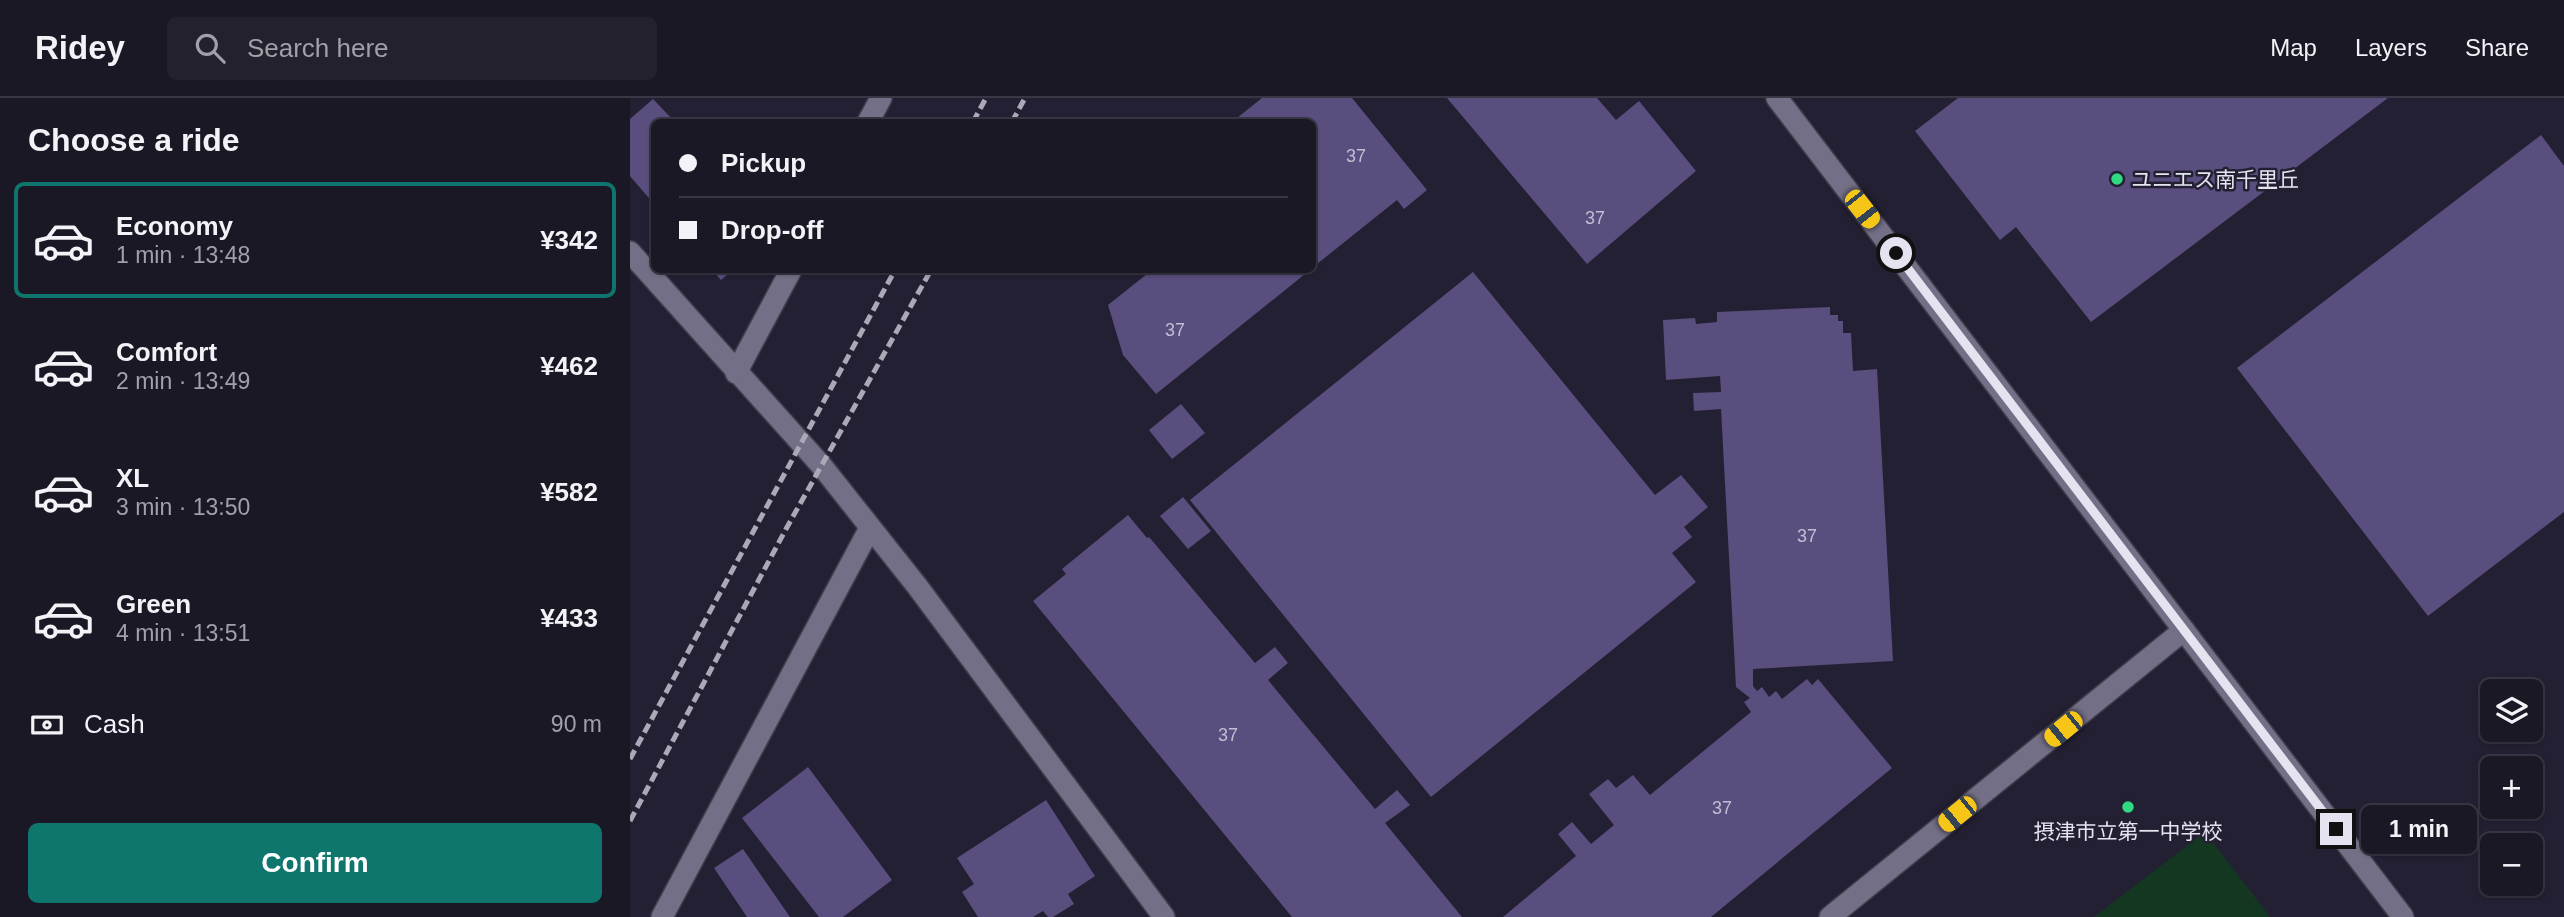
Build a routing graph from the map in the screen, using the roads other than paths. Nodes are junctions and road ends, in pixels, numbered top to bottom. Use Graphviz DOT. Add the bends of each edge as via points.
graph roads {
  1 [pos="881,98"];
  2 [pos="1777,98"];
  3 [pos="870,119"];
  4 [pos="630,251"];
  5 [pos="789,273"];
  6 [pos="736,373"];
  7 [pos="870,527"];
  8 [pos="2184,630"];
  9 [pos="662,917"];
  10 [pos="1164,917"];
  11 [pos="1830,917"];
  12 [pos="2403,917"];
  1 -- 3 [label="street"];
  2 -- 8 [label="street"];
  4 -- 6 [label="street"];
  5 -- 6 [label="street"];
  6 -- 7 [label="street" via="803,443"];
  7 -- 9 [label="street"];
  7 -- 10 [label="street"];
  8 -- 11 [label="street"];
  8 -- 12 [label="street"];
}
